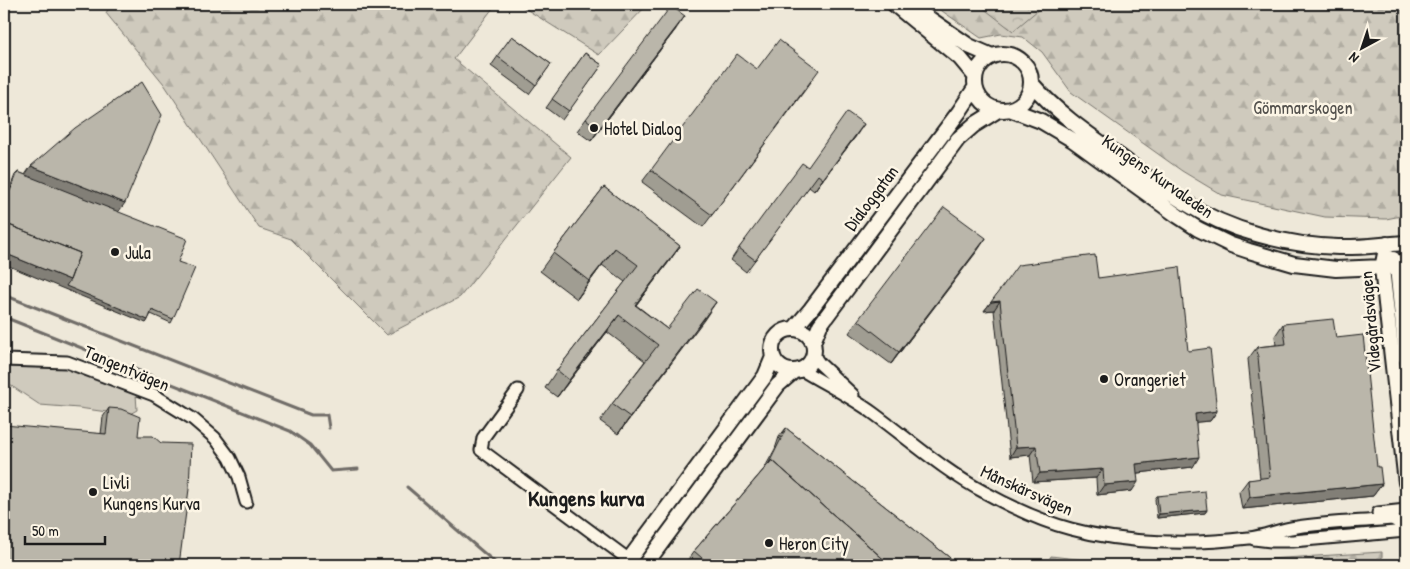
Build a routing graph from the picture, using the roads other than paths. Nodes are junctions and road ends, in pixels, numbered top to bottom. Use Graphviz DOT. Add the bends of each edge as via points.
graph roads {
  1 [pos="894,4"];
  2 [pos="908,4"];
  3 [pos="992,56"];
  4 [pos="975,82"];
  5 [pos="1032,84"];
  6 [pos="998,110"];
  7 [pos="1012,110"];
  8 [pos="1406,243"];
  9 [pos="1387,244"];
  10 [pos="1402,267"];
  11 [pos="1382,268"];
  12 [pos="794,329"];
  13 [pos="813,349"];
  14 [pos="773,358"];
  15 [pos="1406,358"];
  16 [pos="4,360"];
  17 [pos="797,371"];
  18 [pos="518,390"];
  19 [pos="871,411"];
  20 [pos="1406,483"];
  21 [pos="246,502"];
  22 [pos="1406,510"];
  23 [pos="1406,526"];
  24 [pos="1406,531"];
  25 [pos="1250,538"];
  26 [pos="630,564"];
  27 [pos="645,565"];
  1 -- 4 [label="street" via="960,58"];
  2 -- 3 [label="street" via="969,46"];
  3 -- 4 [label="street" via="979,68"];
  3 -- 5 [label="street" via="1011,54 1020,59 1031,74"];
  4 -- 6 [label="street" via="978,96 990,108"];
  4 -- 12 [label="street, Dialoggatan" via="959,112"];
  5 -- 7 [label="street" via="1026,100"];
  5 -- 9 [label="street, Kungens Kurvaleden" via="1068,118 1165,190 1204,214 1268,238 1297,243 1340,247"];
  6 -- 7 [label="street"];
  6 -- 13 [label="street, Dialoggatan" via="958,140 820,325"];
  7 -- 11 [label="street, Kungens Kurvaleden" via="1041,121 1073,140 1178,216 1231,245 1271,258 1336,270"];
  8 -- 9 [label="street, Kungens Kurvaleden"];
  9 -- 10 [label="street, Videgårdsvägen"];
  9 -- 11 [label="street, Videgårdsvägen"];
  10 -- 11 [label="street, Kungens Kurvaleden"];
  10 -- 15 [label="street, Videgårdsvägen"];
  11 -- 20 [label="street, Videgårdsvägen"];
  12 -- 13 [label="street" via="808,335"];
  12 -- 14 [label="street" via="777,336 773,343"];
  13 -- 17 [label="street" via="807,366"];
  13 -- 19 [label="street, Månskärsvägen" via="819,363"];
  14 -- 17 [label="street" via="783,369"];
  14 -- 26 [label="street" via="765,376"];
  16 -- 21 [label="street, Tangentvägen" via="67,362 154,395 193,419 215,438 236,470"];
  17 -- 19 [label="street, Månskärsvägen"];
  17 -- 27 [label="street" via="778,386"];
  18 -- 26 [label="street" via="483,438 481,450"];
  19 -- 25 [label="street, Månskärsvägen" via="955,475 1018,509 1071,529 1156,542"];
  22 -- 25 [label="street, Månskärsvägen" via="1297,521"];
  23 -- 25 [label="street, Månskärsvägen" via="1392,519 1296,527"];
  24 -- 25 [label="street, Månskärsvägen" via="1292,541"];
}
